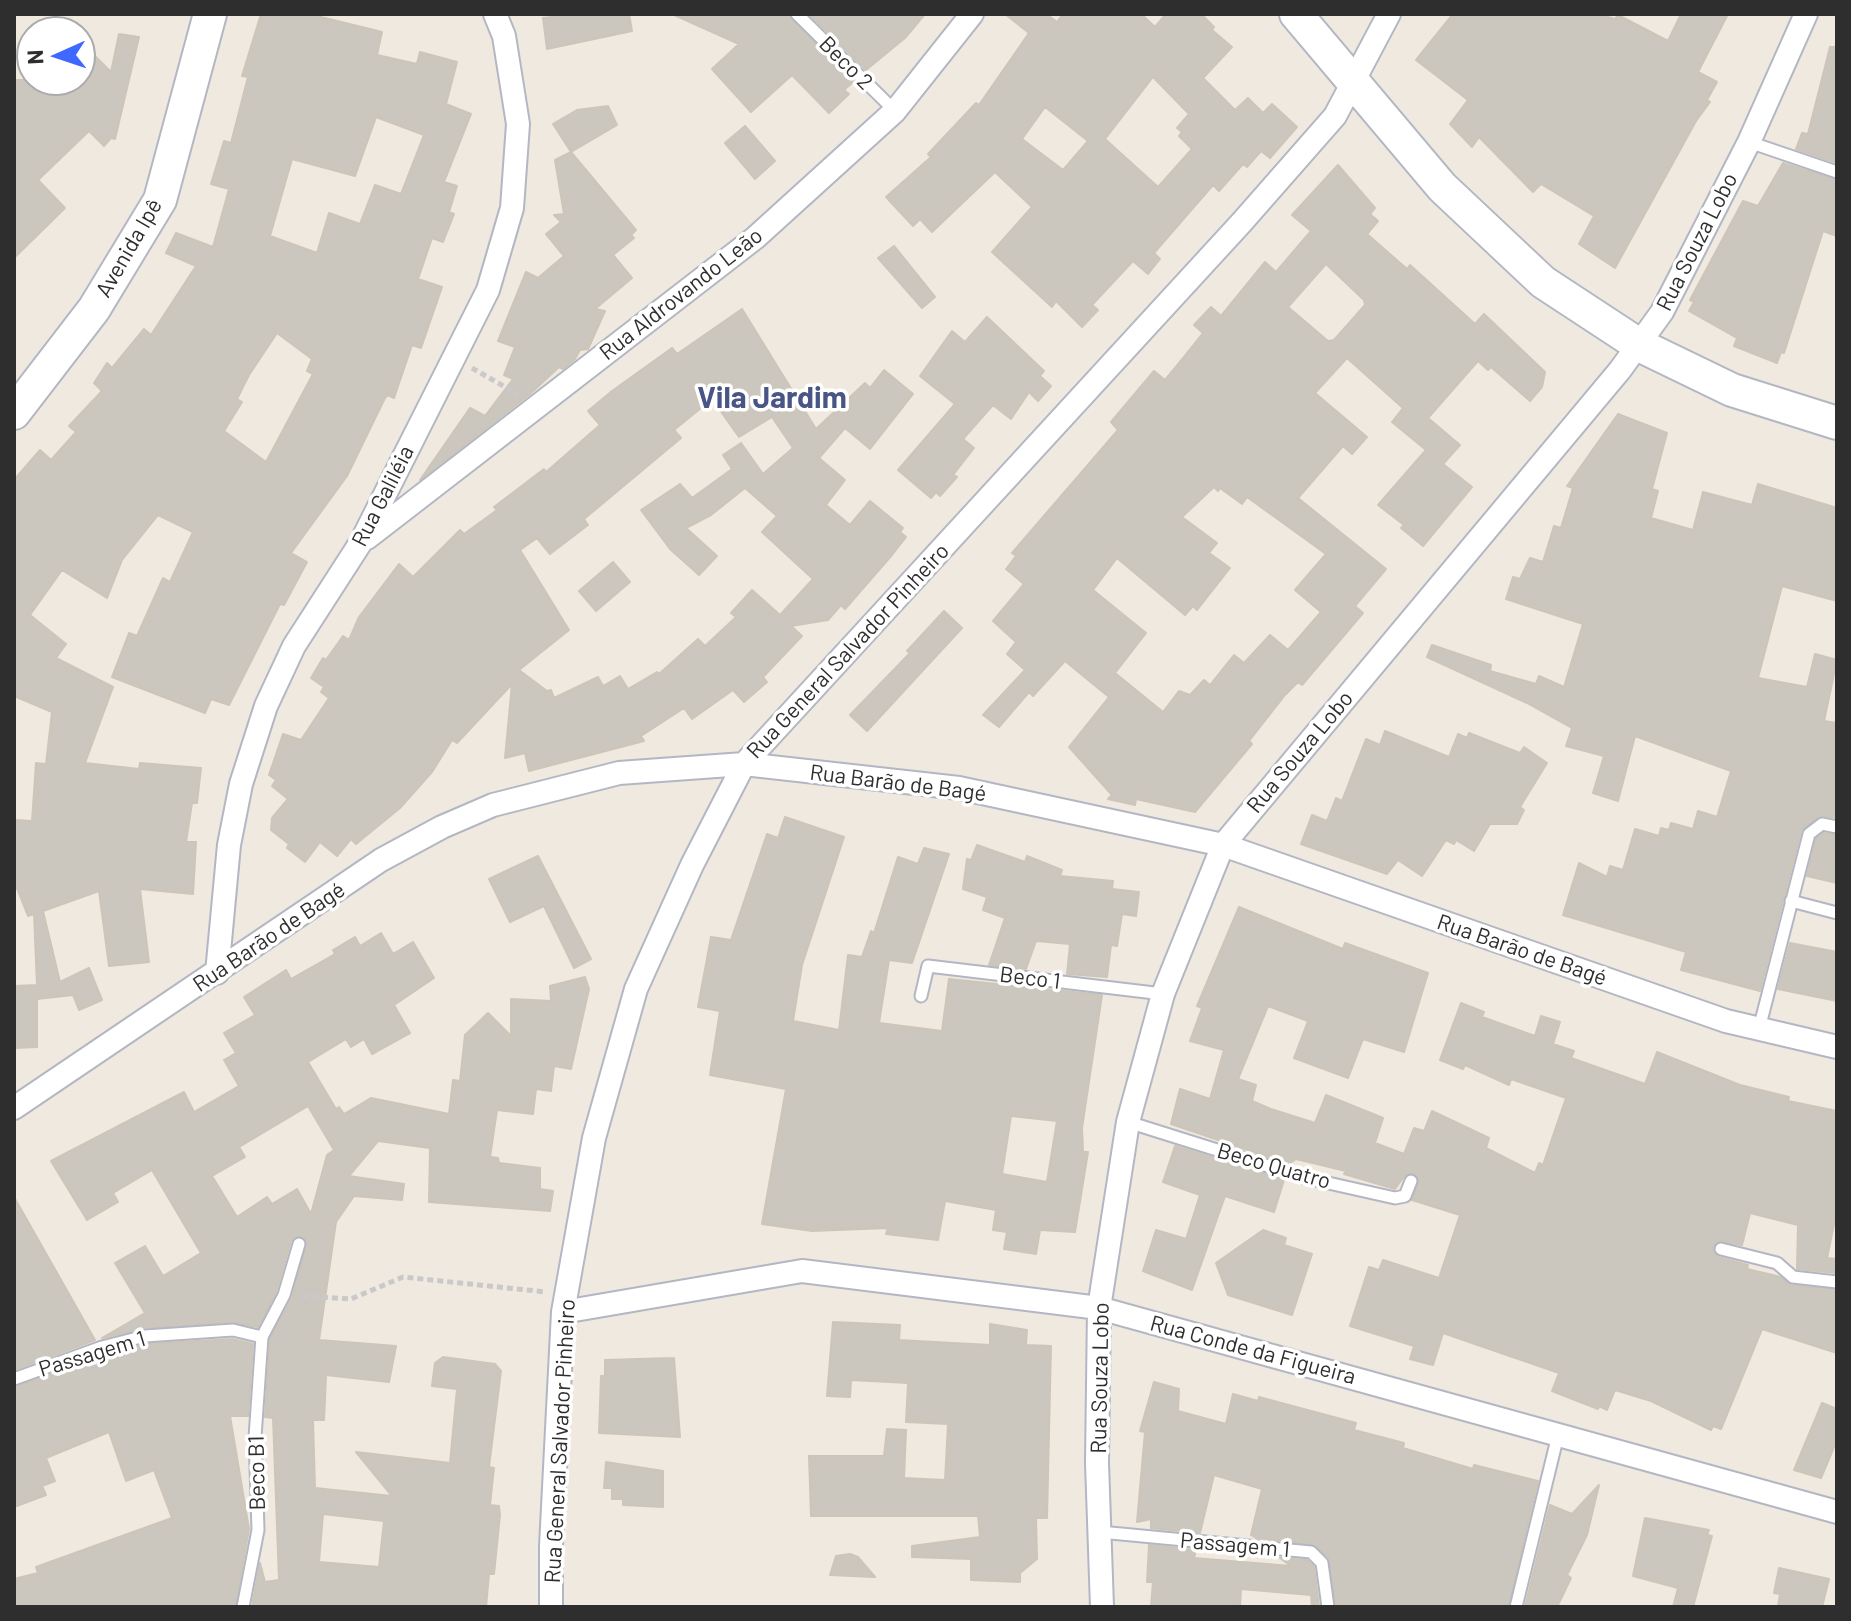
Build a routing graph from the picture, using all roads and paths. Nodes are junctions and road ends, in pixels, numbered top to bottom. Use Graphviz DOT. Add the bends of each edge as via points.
graph roads {
  1 [pos="210,14"];
  2 [pos="495,14"];
  3 [pos="797,14"];
  4 [pos="972,14"];
  5 [pos="1296,14"];
  6 [pos="1389,14"];
  7 [pos="1806,14"];
  8 [pos="1352,85"];
  9 [pos="895,111"];
  10 [pos="1749,142"];
  11 [pos="1837,172"];
  12 [pos="1639,345"];
  13 [pos="454,358"];
  14 [pos="537,406"];
  15 [pos="14,413"];
  16 [pos="1837,423"];
  17 [pos="361,542"];
  18 [pos="744,764"];
  19 [pos="1837,827"];
  20 [pos="1223,845"];
  21 [pos="1791,901"];
  22 [pos="1837,913"];
  23 [pos="217,973"];
  24 [pos="1163,994"];
  25 [pos="921,996"];
  26 [pos="1759,1029"];
  27 [pos="1837,1047"];
  28 [pos="14,1108"];
  29 [pos="1128,1122"];
  30 [pos="1411,1181"];
  31 [pos="299,1244"];
  32 [pos="1721,1249"];
  33 [pos="1837,1282"];
  34 [pos="284,1295"];
  35 [pos="565,1303"];
  36 [pos="1099,1308"];
  37 [pos="262,1337"];
  38 [pos="14,1379"];
  39 [pos="1558,1435"];
  40 [pos="1837,1512"];
  41 [pos="1100,1532"];
  42 [pos="243,1607"];
  43 [pos="551,1607"];
  44 [pos="1102,1607"];
  45 [pos="1328,1607"];
  46 [pos="1516,1607"];
  1 -- 15 [label="main road, Avenida Ipê" via="160,200 94,309"];
  2 -- 13 [label="street, Rua Galiléia" via="504,36 518,124 512,208 488,290"];
  3 -- 9 [label="lane, Beco 2"];
  4 -- 9 [label="street, Rua Aldrovando Leão"];
  5 -- 8 [label="main road"];
  6 -- 8 [label="street, Rua General Salvador Pinheiro"];
  7 -- 10 [label="street, Rua Souza Lobo"];
  8 -- 12 [label="main road" via="1442,187 1543,282"];
  8 -- 18 [label="street, Rua General Salvador Pinheiro" via="1335,116 1242,222"];
  9 -- 14 [label="street, Rua Aldrovando Leão" via="755,238"];
  10 -- 11 [label="lane"];
  10 -- 12 [label="street, Rua Souza Lobo" via="1662,312"];
  12 -- 16 [label="main road" via="1732,390"];
  12 -- 20 [label="street, Rua Souza Lobo"];
  13 -- 14 [label="path"];
  13 -- 17 [label="street, Rua Galiléia"];
  14 -- 17 [label="street, Rua Aldrovando Leão"];
  17 -- 23 [label="street, Rua Galiléia" via="294,646 266,706 241,784 229,845"];
  18 -- 20 [label="street, Rua Barão de Bagé" via="959,788"];
  18 -- 23 [label="street, Rua Barão de Bagé" via="619,773 493,805 381,860"];
  18 -- 35 [label="street, Rua General Salvador Pinheiro" via="636,989 594,1138"];
  19 -- 21 [label="lane" via="1822,824 1809,834"];
  20 -- 24 [label="street, Rua Souza Lobo"];
  20 -- 26 [label="street, Rua Barão de Bagé"];
  21 -- 22 [label="lane"];
  21 -- 26 [label="lane"];
  23 -- 28 [label="street, Rua Barão de Bagé"];
  24 -- 25 [label="lane, Beco 1" via="928,966"];
  24 -- 29 [label="street, Rua Souza Lobo"];
  26 -- 27 [label="street, Rua Barão de Bagé"];
  29 -- 30 [label="lane, Beco Quatro" via="1306,1178 1395,1198 1405,1196"];
  29 -- 36 [label="street, Rua Souza Lobo"];
  31 -- 34 [label="lane"];
  32 -- 33 [label="lane" via="1777,1263 1793,1277"];
  34 -- 35 [label="path" via="351,1299 403,1277"];
  34 -- 37 [label="lane"];
  35 -- 36 [label="street, Rua Conde da Figueira" via="802,1271"];
  35 -- 43 [label="street, Rua General Salvador Pinheiro"];
  36 -- 39 [label="street, Rua Conde da Figueira"];
  36 -- 41 [label="street, Rua Souza Lobo"];
  37 -- 38 [label="lane, Passagem 1" via="233,1330 145,1336"];
  37 -- 42 [label="lane, Beco B1" via="255,1437 258,1530"];
  39 -- 40 [label="street, Rua Conde da Figueira"];
  39 -- 46 [label="lane"];
  41 -- 44 [label="street, Rua Souza Lobo"];
  41 -- 45 [label="lane, Passagem 1" via="1311,1552 1322,1563"];
}
